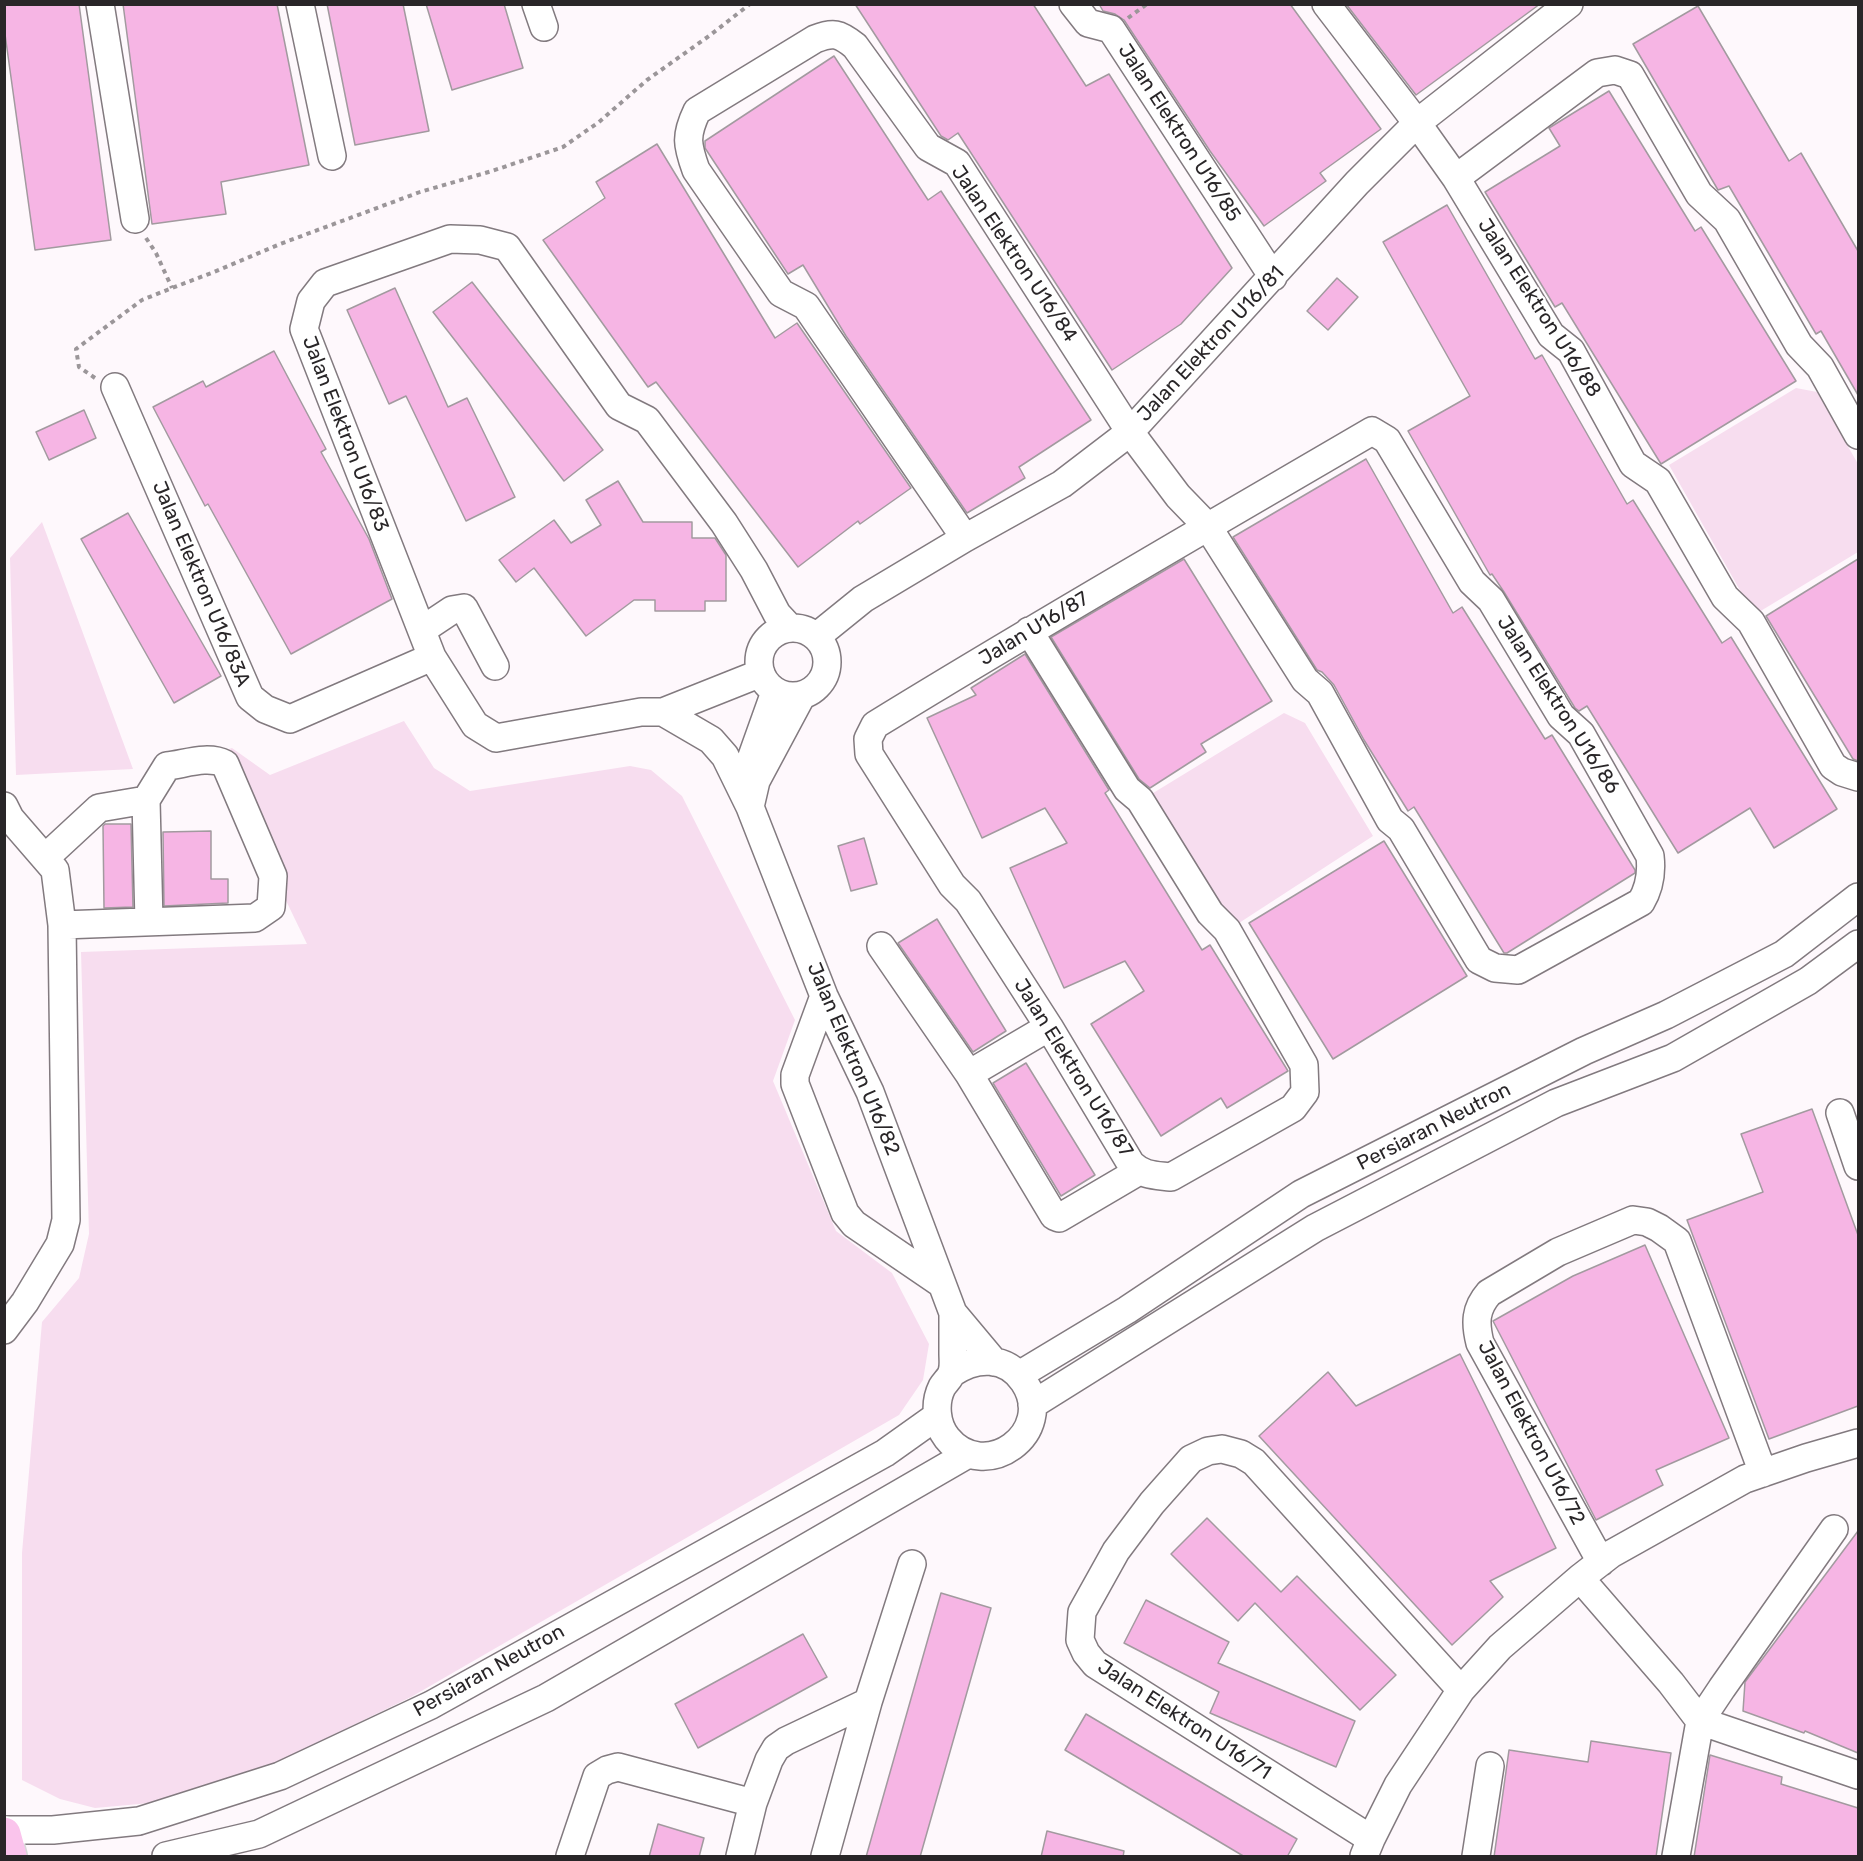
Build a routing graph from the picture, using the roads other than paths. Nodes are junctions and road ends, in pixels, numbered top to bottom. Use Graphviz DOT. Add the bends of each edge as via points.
graph roads {
  1 [pos="100,4"];
  2 [pos="300,4"];
  3 [pos="1073,4"];
  4 [pos="1326,4"];
  5 [pos="1569,4"];
  6 [pos="1417,123"];
  7 [pos="332,156"];
  8 [pos="1456,178"];
  9 [pos="135,219"];
  10 [pos="1273,277"];
  11 [pos="115,387"];
  12 [pos="1130,432"];
  13 [pos="1858,435"];
  14 [pos="1208,527"];
  15 [pos="965,538"];
  16 [pos="790,628"];
  17 [pos="422,630"];
  18 [pos="1029,631"];
  19 [pos="816,637"];
  20 [pos="432,657"];
  21 [pos="495,666"];
  22 [pos="768,682"];
  23 [pos="802,695"];
  24 [pos="663,712"];
  25 [pos="868,739"];
  26 [pos="1858,777"];
  27 [pos="146,800"];
  28 [pos="4,806"];
  29 [pos="750,807"];
  30 [pos="45,858"];
  31 [pos="1858,897"];
  32 [pos="149,922"];
  33 [pos="62,925"];
  34 [pos="1858,944"];
  35 [pos="880,946"];
  36 [pos="824,996"];
  37 [pos="1049,1027"];
  38 [pos="969,1074"];
  39 [pos="1840,1113"];
  40 [pos="1858,1166"];
  41 [pos="1139,1171"];
  42 [pos="942,1284"];
  43 [pos="953,1313"];
  44 [pos="4,1330"];
  45 [pos="993,1362"];
  46 [pos="952,1373"];
  47 [pos="1019,1375"];
  48 [pos="1032,1405"];
  49 [pos="938,1416"];
  50 [pos="1858,1443"];
  51 [pos="969,1454"];
  52 [pos="1764,1473"];
  53 [pos="1834,1529"];
  54 [pos="912,1564"];
  55 [pos="1590,1570"];
  56 [pos="1461,1690"];
  57 [pos="868,1702"];
  58 [pos="1700,1721"];
  59 [pos="1490,1766"];
  60 [pos="1858,1775"];
  61 [pos="753,1803"];
  62 [pos="4,1832"];
  63 [pos="1367,1848"];
  64 [pos="10,1857"];
  65 [pos="166,1857"];
  66 [pos="570,1857"];
  67 [pos="740,1857"];
  68 [pos="825,1857"];
  69 [pos="1476,1857"];
  70 [pos="1676,1857"];
  1 -- 9 [label="street"];
  2 -- 7 [label="street"];
  3 -- 10 [label="street, Jalan Elektron U16/85" via="1088,23 1111,29"];
  4 -- 6 [label="street"];
  5 -- 6 [label="street, Jalan Elektron U16/81"];
  6 -- 8 [label="street, Jalan Elektron U16/88"];
  6 -- 10 [label="street, Jalan Elektron U16/81"];
  8 -- 13 [label="street" via="1597,73 1615,70 1630,75 1699,194 1727,220 1799,345 1820,367"];
  8 -- 26 [label="street, Jalan Elektron U16/88" via="1551,334 1571,351 1634,464 1658,481 1725,597 1751,622 1833,766"];
  10 -- 12 [label="street, Jalan Elektron U16/81"];
  11 -- 20 [label="street, Jalan Elektron U16/83A" via="250,697 265,709 290,719"];
  12 -- 14 [label="street, Jalan Elektron U16/86" via="1178,496"];
  12 -- 15 [label="street, Jalan Elektron U16/81" via="1062,484"];
  12 -- 15 [label="street, Jalan Elektron U16/84" via="957,163 928,147 855,45 836,34 815,39 697,111 687,137 696,170 781,294 806,306"];
  14 -- 14 [label="street, Jalan Elektron U16/86" via="1372,431 1387,440 1472,582 1491,600 1561,716 1581,734 1650,856 1652,871 1641,902 1518,970 1495,968 1479,960 1401,829 1390,820 1320,693 1305,680"];
  14 -- 18 [label="street, Jalan U16/87"];
  15 -- 19 [label="street, Jalan Elektron U16/81" via="863,599"];
  16 -- 17 [label="street, Jalan Elektron U16/83" via="777,614 754,570 712,526 646,420 619,406 507,247 480,240 450,239 325,283 311,302 304,329"];
  16 -- 19 [label="street"];
  16 -- 22 [label="street" via="772,635 760,652 759,663"];
  17 -- 20 [label="street, Jalan Elektron U16/83"];
  17 -- 21 [label="street" via="452,610 464,608"];
  18 -- 25 [label="street, Jalan U16/87" via="875,725"];
  18 -- 41 [label="street, Jalan Elektron U16/87" via="1127,789 1140,800 1210,913 1227,930 1304,1065 1305,1092 1293,1108 1171,1176"];
  19 -- 23 [label="street" via="826,655 824,675 819,684"];
  20 -- 24 [label="street, Jalan Elektron U16/83" via="475,725 496,738 641,712"];
  22 -- 23 [label="street" via="784,695"];
  22 -- 24 [label="street, Jalan Elektron U16/83"];
  22 -- 29 [label="street" via="746,774"];
  23 -- 29 [label="street" via="756,781"];
  24 -- 29 [label="street" via="711,740 725,756"];
  25 -- 37 [label="street, Jalan Elektron U16/87" via="869,754"];
  27 -- 30 [label="street" via="99,808"];
  27 -- 32 [label="street"];
  27 -- 32 [label="street" via="167,766 205,760 225,764 273,876 271,907 255,918"];
  28 -- 30 [label="street" via="10,819"];
  29 -- 36 [label="street, Jalan Elektron U16/82"];
  30 -- 33 [label="street" via="55,870"];
  31 -- 47 [label="street, Persiaran Neutron" via="1784,954 1666,1015 1584,1050 1301,1194 1127,1310"];
  32 -- 33 [label="street"];
  33 -- 44 [label="street" via="66,1220 60,1244"];
  34 -- 48 [label="street, Persiaran Neutron" via="1808,981 1673,1058 1556,1103 1315,1228"];
  35 -- 38 [label="street"];
  36 -- 42 [label="street, Jalan Elektron U16/82" via="870,1092"];
  36 -- 42 [label="street" via="795,1084 845,1213 854,1224"];
  37 -- 38 [label="street"];
  37 -- 41 [label="street, Jalan Elektron U16/87" via="1131,1164"];
  38 -- 41 [label="street" via="1056,1218"];
  39 -- 40 [label="street"];
  42 -- 43 [label="street, Jalan Elektron U16/82"];
  43 -- 45 [label="street"];
  43 -- 46 [label="street"];
  45 -- 46 [label="street" via="979,1361"];
  45 -- 47 [label="street"];
  46 -- 49 [label="street" via="938,1400"];
  47 -- 48 [label="street"];
  48 -- 51 [label="street" via="1031,1421 1014,1447 984,1457"];
  49 -- 51 [label="street" via="948,1439"];
  49 -- 62 [label="street, Persiaran Neutron" via="885,1453 431,1705 280,1776 139,1821"];
  50 -- 52 [label="street"];
  51 -- 65 [label="street" via="546,1698 259,1834"];
  52 -- 55 [label="street" via="1611,1554"];
  52 -- 55 [label="street, Jalan Elektron U16/72" via="1677,1242 1647,1222 1633,1220 1558,1252 1489,1293 1477,1313 1477,1329 1480,1343"];
  53 -- 58 [label="street"];
  54 -- 57 [label="street"];
  55 -- 56 [label="street" via="1500,1647"];
  55 -- 58 [label="street, Jalan Elektron U16/72"];
  56 -- 63 [label="street" via="1398,1785"];
  56 -- 63 [label="street, Jalan Elektron U16/71" via="1254,1462 1241,1454 1222,1449 1191,1459 1116,1551 1082,1612 1080,1640 1095,1664"];
  57 -- 61 [label="street" via="776,1748"];
  57 -- 68 [label="street"];
  58 -- 60 [label="street"];
  58 -- 70 [label="street"];
  59 -- 69 [label="street"];
  61 -- 66 [label="street" via="618,1767 607,1770 597,1776"];
  61 -- 67 [label="street"];
  62 -- 64 [label="main road"];
}
